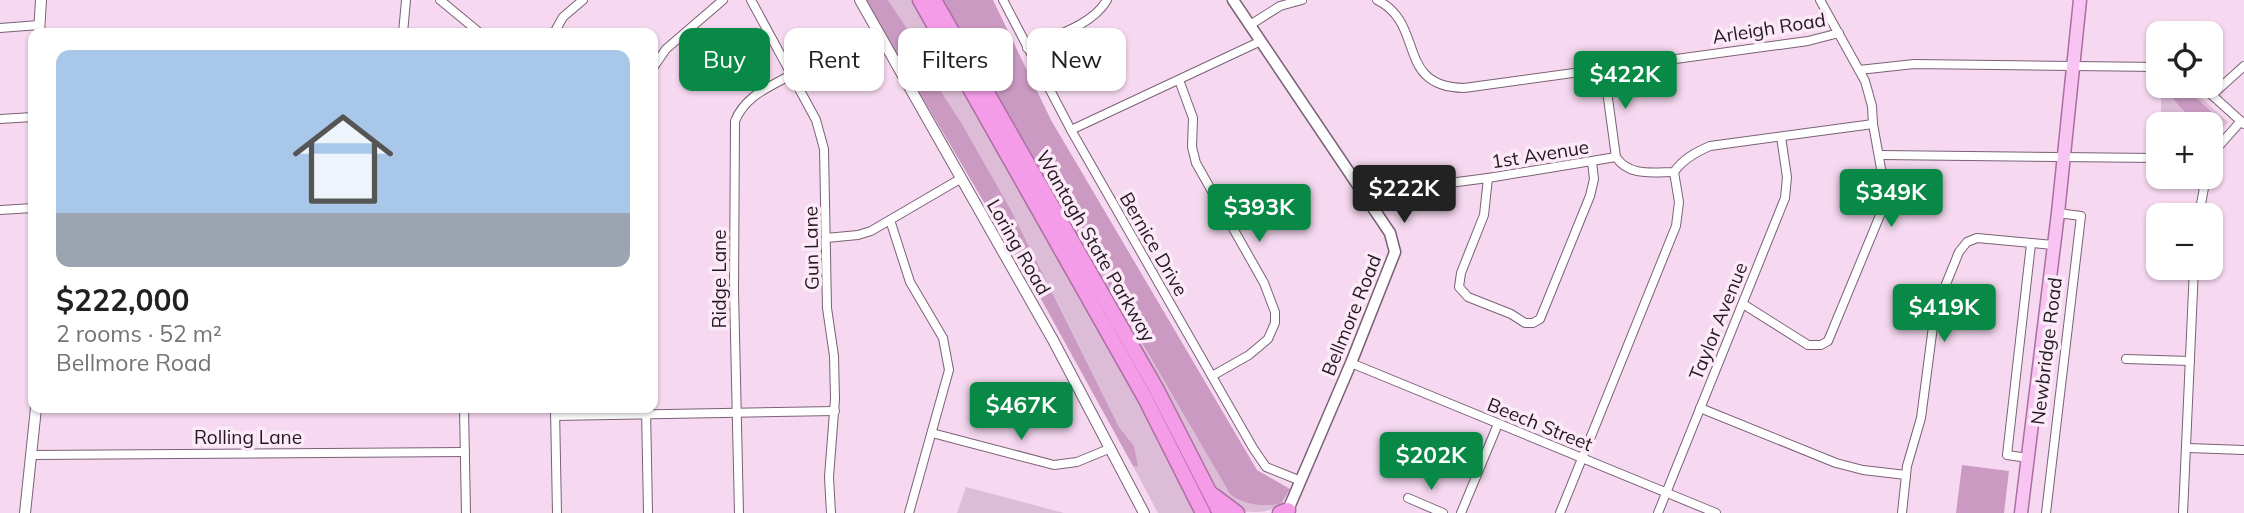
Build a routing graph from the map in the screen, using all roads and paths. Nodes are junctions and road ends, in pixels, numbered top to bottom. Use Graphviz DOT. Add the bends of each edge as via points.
graph roads {
  1 [pos="41,0"];
  2 [pos="406,0"];
  3 [pos="440,0"];
  4 [pos="583,0"];
  5 [pos="723,0"];
  6 [pos="751,0"];
  7 [pos="860,0"];
  8 [pos="920,0"];
  9 [pos="934,0"];
  10 [pos="1003,0"];
  11 [pos="1107,0"];
  12 [pos="1233,0"];
  13 [pos="1302,0"];
  14 [pos="1377,0"];
  15 [pos="1398,0"];
  16 [pos="1821,0"];
  17 [pos="2080,0"];
  18 [pos="1390,8"];
  19 [pos="1250,25"];
  20 [pos="0,27"];
  21 [pos="28,28"];
  22 [pos="39,28"];
  23 [pos="404,28"];
  24 [pos="474,28"];
  25 [pos="557,28"];
  26 [pos="1071,28"];
  27 [pos="1839,33"];
  28 [pos="1261,41"];
  29 [pos="1027,48"];
  30 [pos="784,60"];
  31 [pos="658,61"];
  32 [pos="2073,66"];
  33 [pos="2244,66"];
  34 [pos="2146,67"];
  35 [pos="1604,69"];
  36 [pos="1859,70"];
  37 [pos="784,79"];
  38 [pos="1179,80"];
  39 [pos="2223,85"];
  40 [pos="801,91"];
  41 [pos="1050,91"];
  42 [pos="2215,98"];
  43 [pos="28,117"];
  44 [pos="0,119"];
  45 [pos="2242,122"];
  46 [pos="1872,124"];
  47 [pos="1071,130"];
  48 [pos="1781,137"];
  49 [pos="2223,142"];
  50 [pos="1880,155"];
  51 [pos="1616,157"];
  52 [pos="2064,157"];
  53 [pos="2146,158"];
  54 [pos="1592,162"];
  55 [pos="1674,172"];
  56 [pos="1488,178"];
  57 [pos="960,180"];
  58 [pos="1364,194"];
  59 [pos="28,208"];
  60 [pos="0,210"];
  61 [pos="2058,213"];
  62 [pos="890,220"];
  63 [pos="827,238"];
  64 [pos="2031,244"];
  65 [pos="2053,245"];
  66 [pos="2193,280"];
  67 [pos="1742,304"];
  68 [pos="2126,359"];
  69 [pos="2190,361"];
  70 [pos="1351,363"];
  71 [pos="1212,376"];
  72 [pos="1700,408"];
  73 [pos="658,411"];
  74 [pos="835,411"];
  75 [pos="737,412"];
  76 [pos="35,413"];
  77 [pos="464,413"];
  78 [pos="555,413"];
  79 [pos="646,413"];
  80 [pos="1498,424"];
  81 [pos="932,433"];
  82 [pos="1111,448"];
  83 [pos="2188,448"];
  84 [pos="2244,450"];
  85 [pos="465,452"];
  86 [pos="31,455"];
  87 [pos="1582,458"];
  88 [pos="2028,458"];
  89 [pos="1906,475"];
  90 [pos="1301,481"];
  91 [pos="1210,492"];
  92 [pos="1666,492"];
  93 [pos="1408,498"];
  94 [pos="1285,512"];
  95 [pos="25,513"];
  96 [pos="466,513"];
  97 [pos="557,513"];
  98 [pos="648,513"];
  99 [pos="739,513"];
  100 [pos="831,513"];
  101 [pos="909,513"];
  102 [pos="1144,513"];
  103 [pos="1201,513"];
  104 [pos="1220,513"];
  105 [pos="1237,513"];
  106 [pos="1443,513"];
  107 [pos="1461,513"];
  108 [pos="1559,513"];
  109 [pos="1658,513"];
  110 [pos="1716,513"];
  111 [pos="1902,513"];
  112 [pos="2021,513"];
  113 [pos="2046,513"];
  114 [pos="2183,513"];
  1 -- 22 [label="street"];
  2 -- 23 [label="street"];
  3 -- 24 [label="street"];
  4 -- 25 [label="street"];
  5 -- 31 [label="street"];
  6 -- 30 [label="street, Gun Lane"];
  7 -- 57 [label="street, Loring Road"];
  8 -- 103 [label="highway, Wantagh State Parkway" via="1138,386"];
  9 -- 91 [label="highway, Wantagh State Parkway" via="1157,390"];
  10 -- 29 [label="street, Bernice Drive"];
  11 -- 26 [label="street" via="1101,10"];
  12 -- 19 [label="main road, Bellmore Road"];
  13 -- 19 [label="street" via="1280,6"];
  14 -- 18 [label="street, Arleigh Road"];
  15 -- 18 [label="street"];
  16 -- 27 [label="street"];
  17 -- 32 [label="main road, Newbridge Road"];
  18 -- 35 [label="street, Arleigh Road" via="1405,30 1418,67 1448,88"];
  19 -- 28 [label="main road, Bellmore Road"];
  20 -- 21 [label="street"];
  27 -- 35 [label="street, Arleigh Road"];
  27 -- 36 [label="street"];
  28 -- 38 [label="street"];
  28 -- 58 [label="main road, Bellmore Road"];
  32 -- 34 [label="street"];
  32 -- 36 [label="street" via="1914,64"];
  32 -- 52 [label="main road, Newbridge Road"];
  33 -- 39 [label="street"];
  35 -- 51 [label="street"];
  36 -- 46 [label="street" via="1872,106"];
  37 -- 75 [label="street, Ridge Lane" via="748,99 735,121"];
  38 -- 47 [label="street"];
  38 -- 71 [label="street" via="1193,118 1196,163 1264,283 1275,312 1268,339"];
  40 -- 63 [label="street, Gun Lane" via="822,135"];
  41 -- 47 [label="street, Bernice Drive"];
  42 -- 45 [label="street"];
  43 -- 44 [label="street"];
  45 -- 49 [label="street"];
  46 -- 48 [label="street"];
  46 -- 50 [label="street"];
  47 -- 71 [label="street, Bernice Drive"];
  48 -- 55 [label="street" via="1710,146"];
  48 -- 67 [label="street, Taylor Avenue" via="1785,198"];
  50 -- 52 [label="street"];
  50 -- 67 [label="street" via="1883,208 1828,341 1808,345"];
  51 -- 54 [label="street, 1st Avenue"];
  51 -- 55 [label="street, 1st Avenue" via="1633,171"];
  52 -- 53 [label="street"];
  52 -- 61 [label="main road, Newbridge Road"];
  54 -- 56 [label="street, 1st Avenue"];
  54 -- 56 [label="street" via="1590,196 1540,319 1533,323 1468,297 1459,287 1484,215"];
  55 -- 87 [label="street" via="1679,202 1676,226"];
  56 -- 58 [label="street, 1st Avenue"];
  57 -- 62 [label="street"];
  57 -- 82 [label="street, Loring Road"];
  58 -- 70 [label="main road, Bellmore Road" via="1390,233 1395,252"];
  59 -- 60 [label="street"];
  61 -- 65 [label="main road, Newbridge Road"];
  61 -- 113 [label="street, Newbridge Road" via="2081,216"];
  62 -- 63 [label="street" via="858,235"];
  62 -- 81 [label="street" via="911,282 947,352 949,370"];
  63 -- 74 [label="street, Gun Lane"];
  64 -- 65 [label="street"];
  64 -- 88 [label="street, Newbridge Road" via="2007,455"];
  64 -- 89 [label="street" via="1977,238 1959,252 1935,311 1922,418"];
  65 -- 88 [label="main road, Newbridge Road"];
  66 -- 69 [label="street"];
  67 -- 72 [label="street, Taylor Avenue"];
  68 -- 69 [label="street"];
  69 -- 83 [label="street"];
  70 -- 80 [label="street, Beech Street"];
  70 -- 90 [label="main road, Bellmore Road"];
  71 -- 90 [label="street, Bernice Drive" via="1266,467"];
  72 -- 89 [label="street" via="1836,463"];
  72 -- 92 [label="street, Taylor Avenue"];
  73 -- 75 [label="street"];
  74 -- 75 [label="street"];
  74 -- 100 [label="street, Gun Lane"];
  75 -- 99 [label="street, Ridge Lane"];
  76 -- 86 [label="street"];
  77 -- 85 [label="street"];
  78 -- 97 [label="street"];
  79 -- 98 [label="street"];
  80 -- 87 [label="street, Beech Street"];
  80 -- 107 [label="street"];
  81 -- 82 [label="street" via="1054,465 1077,462"];
  81 -- 101 [label="street"];
  82 -- 102 [label="street, Loring Road"];
  83 -- 84 [label="street"];
  83 -- 114 [label="street"];
  85 -- 86 [label="street, Rolling Lane"];
  85 -- 96 [label="street"];
  86 -- 95 [label="street"];
  87 -- 92 [label="street, Beech Street"];
  87 -- 108 [label="street"];
  88 -- 112 [label="main road, Newbridge Road"];
  89 -- 111 [label="street"];
  90 -- 94 [label="main road, Bellmore Road"];
  91 -- 104 [label="highway, Wantagh State Parkway"];
  91 -- 105 [label="highway"];
  92 -- 109 [label="street, Taylor Avenue"];
  92 -- 110 [label="street, Beech Street"];
  93 -- 106 [label="street"];
}
